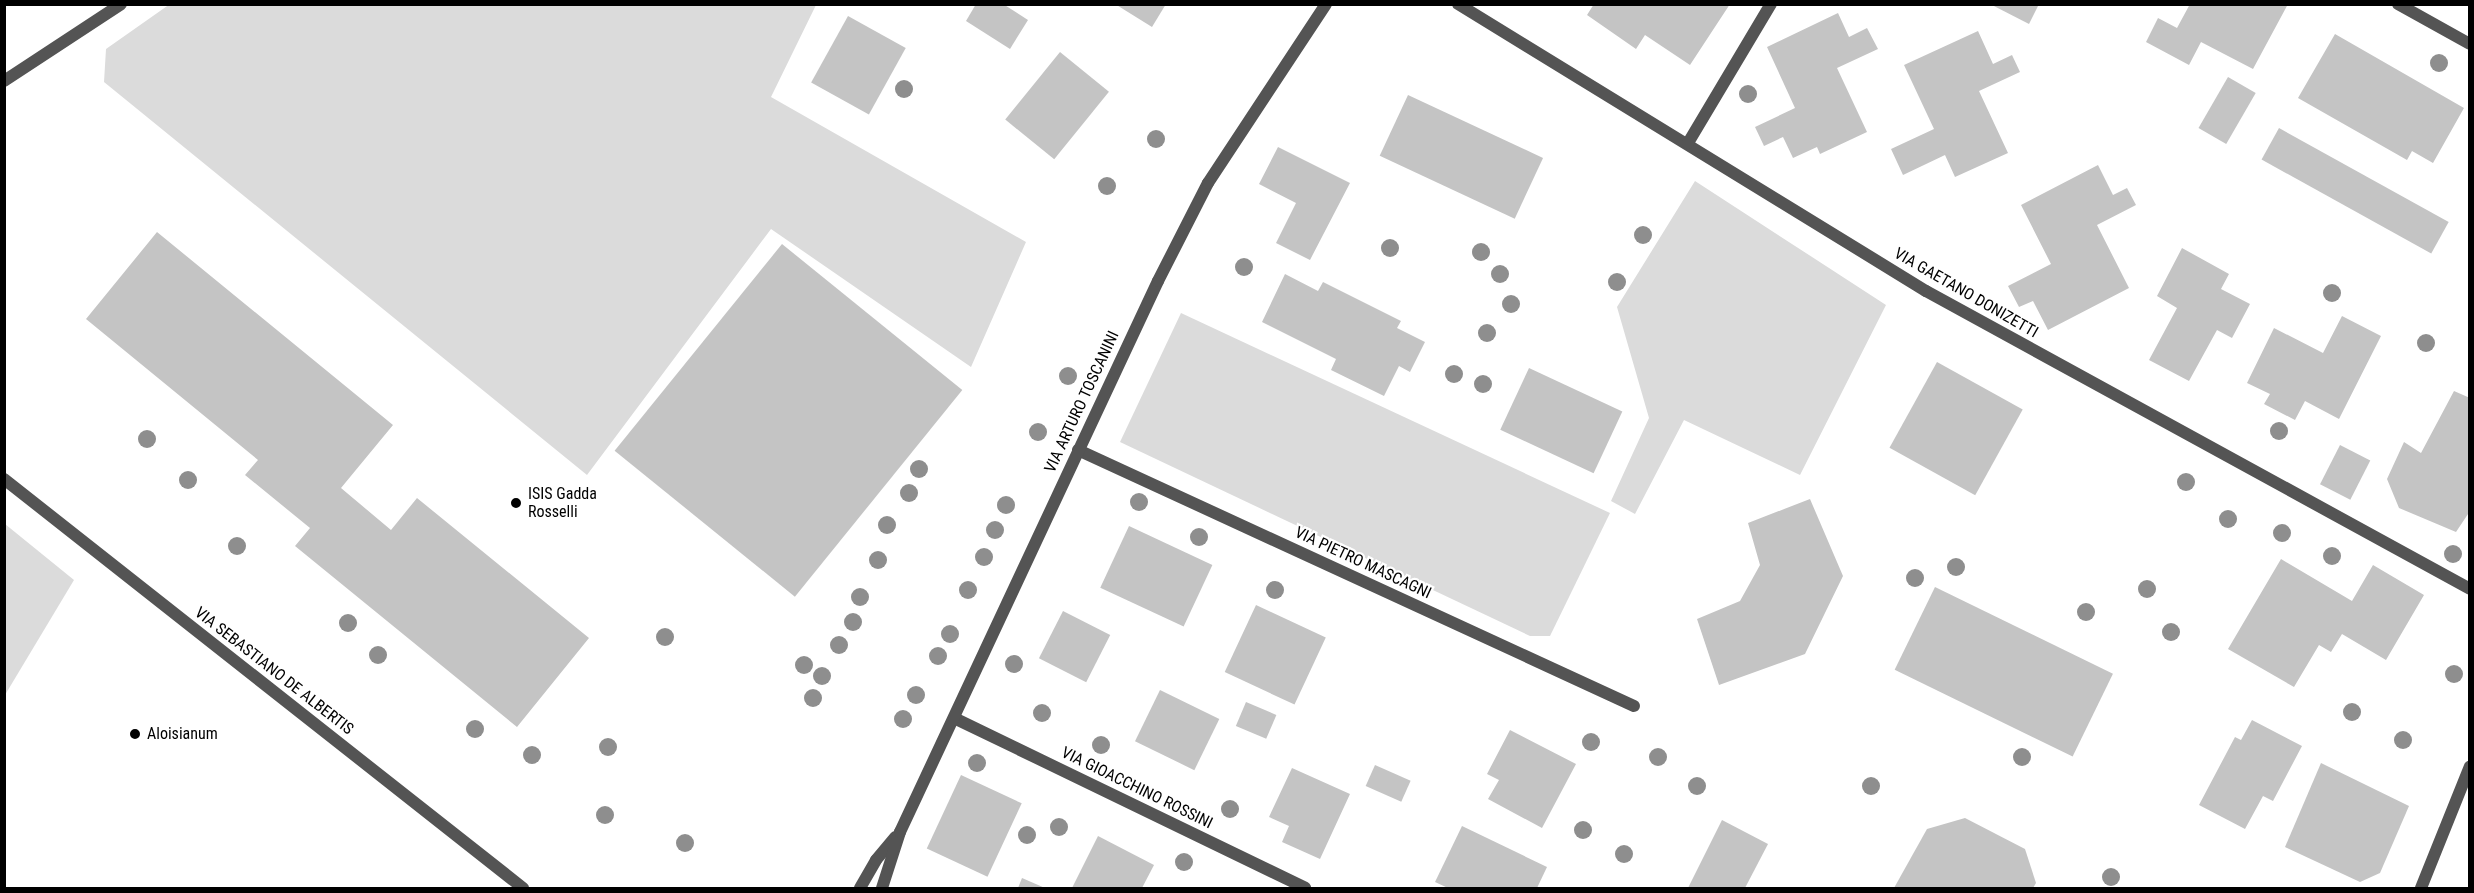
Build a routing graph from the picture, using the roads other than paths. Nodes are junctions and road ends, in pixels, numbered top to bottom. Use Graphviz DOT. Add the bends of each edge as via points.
graph roads {
  1 [pos="121,4"];
  2 [pos="1326,4"];
  3 [pos="1458,4"];
  4 [pos="1771,4"];
  5 [pos="2398,4"];
  6 [pos="2469,44"];
  7 [pos="4,81"];
  8 [pos="1688,143"];
  9 [pos="1078,450"];
  10 [pos="4,479"];
  11 [pos="2469,589"];
  12 [pos="1634,706"];
  13 [pos="954,718"];
  14 [pos="2469,766"];
  15 [pos="900,832"];
  16 [pos="523,888"];
  17 [pos="860,888"];
  18 [pos="882,888"];
  19 [pos="1305,888"];
  20 [pos="2421,888"];
  1 -- 7 [label="street"];
  2 -- 9 [label="street, VIA ARTURO TOSCANINI" via="1208,183"];
  3 -- 8 [label="street, VIA GAETANO DONIZETTI"];
  4 -- 8 [label="street"];
  5 -- 6 [label="street"];
  8 -- 11 [label="street, VIA GAETANO DONIZETTI" via="1926,291"];
  9 -- 12 [label="street, VIA PIETRO MASCAGNI"];
  9 -- 13 [label="street, VIA ARTURO TOSCANINI"];
  10 -- 16 [label="street, VIA SEBASTIANO DE ALBERTIS"];
  13 -- 15 [label="street, VIA ARTURO TOSCANINI"];
  13 -- 19 [label="street, VIA GIOACCHINO ROSSINI"];
  14 -- 20 [label="street"];
  15 -- 17 [label="street" via="876,860"];
  15 -- 18 [label="street"];
}
